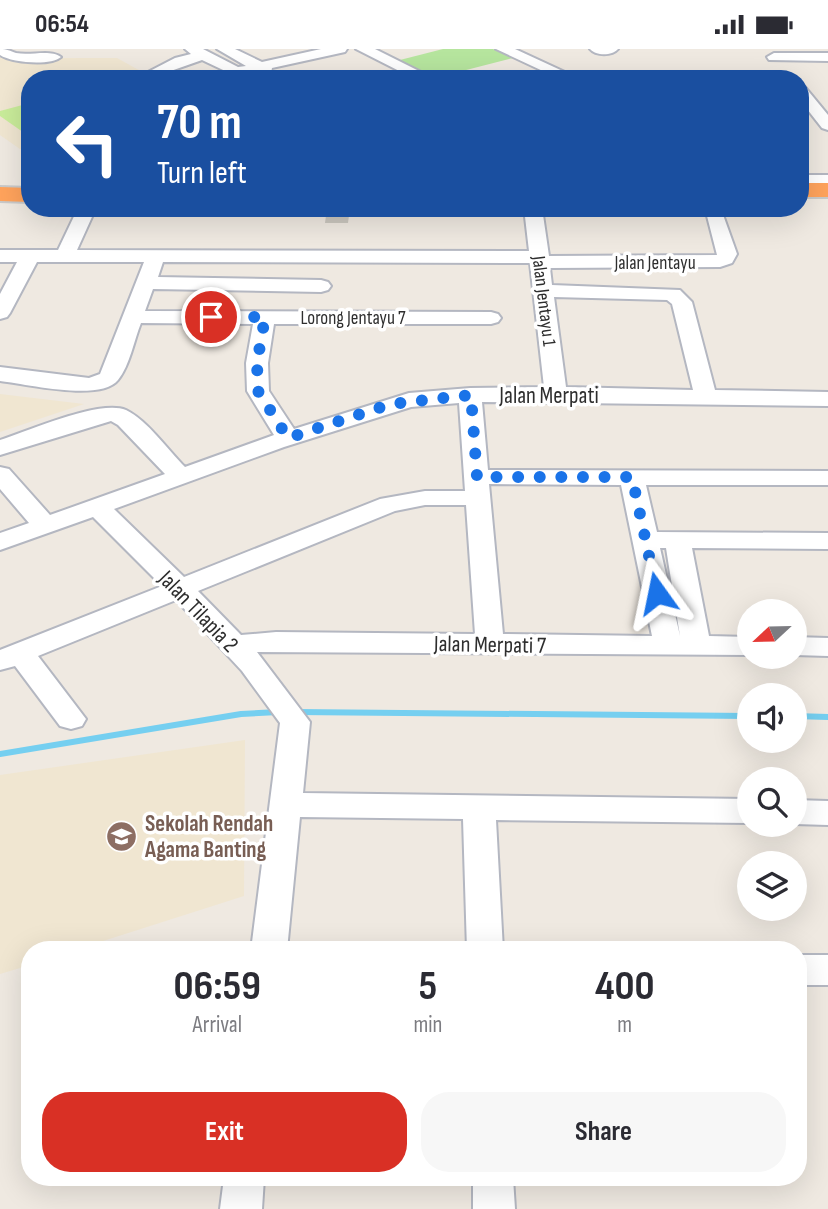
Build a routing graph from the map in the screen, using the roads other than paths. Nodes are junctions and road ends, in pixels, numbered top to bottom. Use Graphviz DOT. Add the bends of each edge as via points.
graph roads {
  1 [pos="0,49"];
  2 [pos="161,49"];
  3 [pos="225,49"];
  4 [pos="340,49"];
  5 [pos="363,49"];
  6 [pos="503,49"];
  7 [pos="597,49"];
  8 [pos="611,49"];
  9 [pos="198,52"];
  10 [pos="47,53"];
  11 [pos="827,53"];
  12 [pos="775,58"];
  13 [pos="180,61"];
  14 [pos="260,67"];
  15 [pos="160,70"];
  16 [pos="233,70"];
  17 [pos="254,70"];
  18 [pos="266,70"];
  19 [pos="408,70"];
  20 [pos="552,70"];
  21 [pos="809,101"];
  22 [pos="826,121"];
  23 [pos="809,180"];
  24 [pos="828,180"];
  25 [pos="0,185"];
  26 [pos="21,185"];
  27 [pos="809,190"];
  28 [pos="828,190"];
  29 [pos="0,194"];
  30 [pos="21,195"];
  31 [pos="809,198"];
  32 [pos="828,198"];
  33 [pos="83,217"];
  34 [pos="534,217"];
  35 [pos="716,217"];
  36 [pos="0,256"];
  37 [pos="30,256"];
  38 [pos="65,256"];
  39 [pos="156,256"];
  40 [pos="325,256"];
  41 [pos="539,260"];
  42 [pos="145,283"];
  43 [pos="321,286"];
  44 [pos="543,291"];
  45 [pos="0,313"];
  46 [pos="131,317"];
  47 [pos="265,317"];
  48 [pos="317,317"];
  49 [pos="491,317"];
  50 [pos="0,373"];
  51 [pos="556,394"];
  52 [pos="471,395"];
  53 [pos="706,397"];
  54 [pos="828,399"];
  55 [pos="288,438"];
  56 [pos="0,448"];
  57 [pos="0,474"];
  58 [pos="180,476"];
  59 [pos="632,477"];
  60 [pos="828,478"];
  61 [pos="478,487"];
  62 [pos="96,506"];
  63 [pos="45,525"];
  64 [pos="646,540"];
  65 [pos="678,540"];
  66 [pos="828,541"];
  67 [pos="0,542"];
  68 [pos="180,589"];
  69 [pos="490,644"];
  70 [pos="232,645"];
  71 [pos="668,645"];
  72 [pos="696,645"];
  73 [pos="737,646"];
  74 [pos="807,646"];
  75 [pos="828,647"];
  76 [pos="10,658"];
  77 [pos="71,719"];
  78 [pos="286,805"];
  79 [pos="480,807"];
  80 [pos="737,811"];
  81 [pos="807,812"];
  82 [pos="828,813"];
  83 [pos="270,941"];
  84 [pos="485,941"];
  85 [pos="807,970"];
  86 [pos="828,970"];
  87 [pos="243,1186"];
  88 [pos="494,1186"];
  89 [pos="241,1209"];
  90 [pos="495,1209"];
  1 -- 10 [label="street" via="13,57"];
  2 -- 13 [label="street"];
  3 -- 14 [label="street"];
  4 -- 14 [label="street"];
  5 -- 19 [label="street"];
  6 -- 20 [label="street"];
  7 -- 8 [label="street"];
  9 -- 13 [label="street"];
  9 -- 16 [label="street"];
  11 -- 12 [label="street"];
  13 -- 15 [label="street"];
  14 -- 17 [label="street"];
  14 -- 18 [label="street"];
  21 -- 22 [label="street"];
  23 -- 24 [label="street"];
  25 -- 26 [label="highway"];
  27 -- 28 [label="highway"];
  29 -- 30 [label="highway"];
  31 -- 32 [label="highway"];
  33 -- 38 [label="street"];
  34 -- 41 [label="street, Jalan Jentayu 1"];
  35 -- 41 [label="street, Jalan Jentayu" via="727,254 720,261"];
  36 -- 37 [label="street"];
  37 -- 38 [label="street"];
  37 -- 45 [label="street"];
  38 -- 39 [label="street"];
  39 -- 40 [label="street"];
  39 -- 42 [label="street"];
  40 -- 41 [label="street"];
  40 -- 43 [label="street"];
  41 -- 44 [label="street, Jalan Jentayu 1"];
  42 -- 43 [label="street"];
  42 -- 46 [label="street"];
  43 -- 48 [label="street"];
  44 -- 51 [label="street, Jalan Jentayu 1"];
  44 -- 53 [label="street" via="678,297"];
  46 -- 47 [label="street, Lorong Jentayu 7"];
  46 -- 50 [label="street" via="104,382 89,385"];
  47 -- 48 [label="street, Lorong Jentayu 7"];
  47 -- 55 [label="street" via="257,363 258,391"];
  48 -- 49 [label="street, Lorong Jentayu 7"];
  51 -- 52 [label="street, Jalan Merpati"];
  51 -- 53 [label="street, Jalan Merpati"];
  52 -- 55 [label="street, Jalan Merpati" via="391,404"];
  52 -- 61 [label="street"];
  53 -- 54 [label="street, Jalan Merpati"];
  55 -- 58 [label="street, Jalan Merpati"];
  56 -- 58 [label="street" via="115,414"];
  57 -- 63 [label="street"];
  58 -- 62 [label="street, Jalan Merpati"];
  59 -- 60 [label="street"];
  59 -- 61 [label="street"];
  59 -- 64 [label="street"];
  61 -- 68 [label="street" via="389,504"];
  61 -- 69 [label="street"];
  62 -- 63 [label="street, Jalan Merpati"];
  62 -- 68 [label="street, Jalan Tilapia 2"];
  63 -- 67 [label="street, Jalan Merpati"];
  64 -- 65 [label="street"];
  64 -- 71 [label="street"];
  65 -- 66 [label="street"];
  65 -- 72 [label="street"];
  68 -- 70 [label="street, Jalan Tilapia 2"];
  68 -- 76 [label="street"];
  69 -- 70 [label="street, Jalan Merpati 7" via="276,641"];
  69 -- 71 [label="street, Jalan Merpati 7"];
  70 -- 78 [label="street, Jalan Tilapia 2" via="288,711"];
  71 -- 72 [label="street, Jalan Merpati 7"];
  72 -- 73 [label="street, Jalan Merpati 7"];
  74 -- 75 [label="street"];
  76 -- 77 [label="street"];
  78 -- 79 [label="street"];
  78 -- 83 [label="street"];
  79 -- 80 [label="street"];
  79 -- 84 [label="street"];
  81 -- 82 [label="street"];
  85 -- 86 [label="street"];
  87 -- 89 [label="street"];
  88 -- 90 [label="street"];
}
